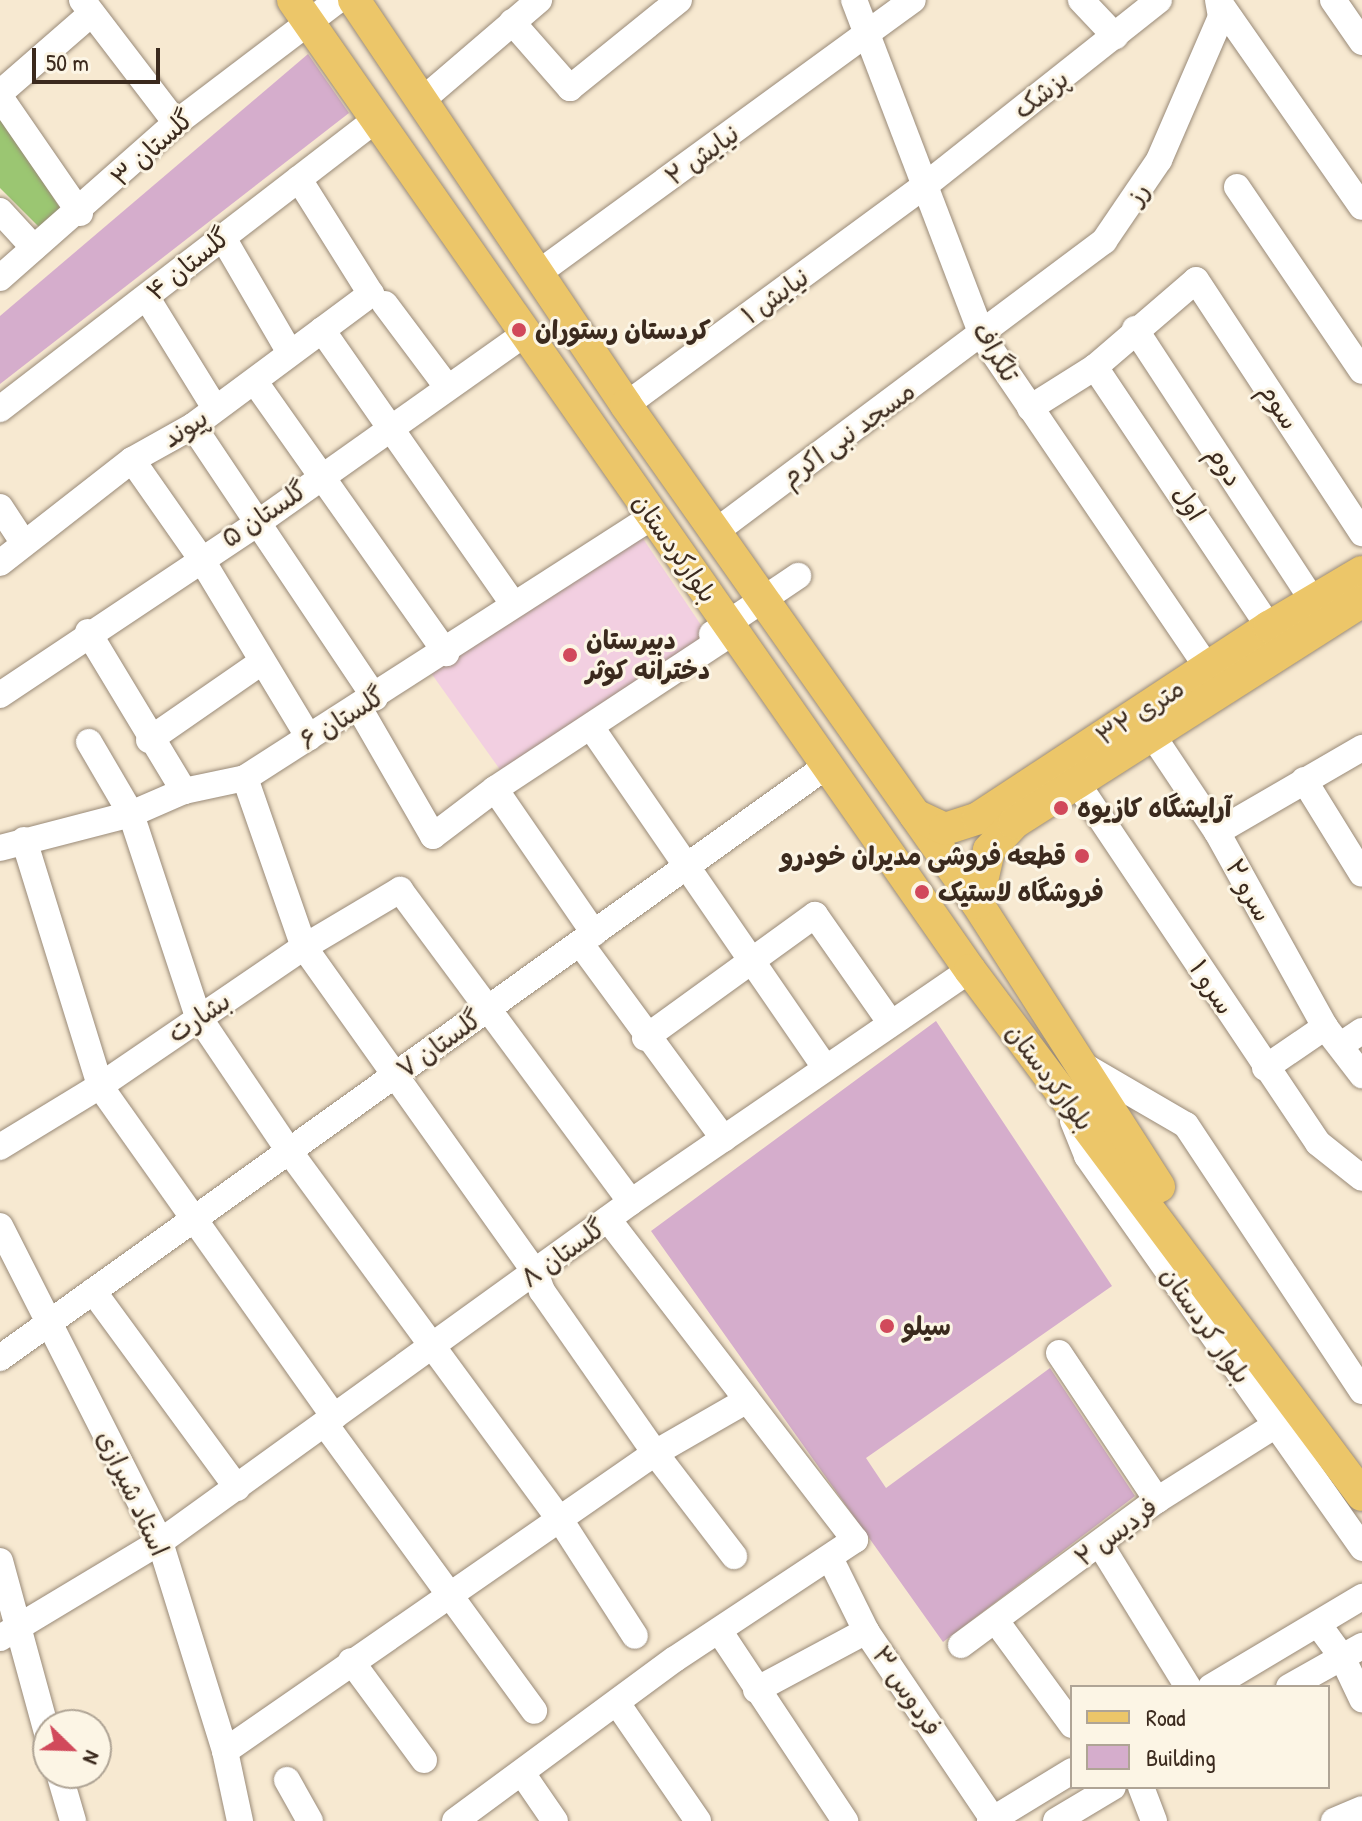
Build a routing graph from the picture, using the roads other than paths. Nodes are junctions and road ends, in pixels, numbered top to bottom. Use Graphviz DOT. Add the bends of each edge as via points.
graph roads {
  1 [pos="338,0"];
  2 [pos="354,0"];
  3 [pos="539,0"];
  4 [pos="679,0"];
  5 [pos="854,0"];
  6 [pos="913,0"];
  7 [pos="1081,0"];
  8 [pos="1159,0"];
  9 [pos="1333,0"];
  10 [pos="1220,3"];
  11 [pos="86,7"];
  12 [pos="307,8"];
  13 [pos="512,22"];
  14 [pos="867,35"];
  15 [pos="1115,36"];
  16 [pos="1362,42"];
  17 [pos="0,95"];
  18 [pos="420,102"];
  19 [pos="377,119"];
  20 [pos="176,123"];
  21 [pos="299,179"];
  22 [pos="923,187"];
  23 [pos="1237,187"];
  24 [pos="1362,207"];
  25 [pos="0,211"];
  26 [pos="80,213"];
  27 [pos="222,236"];
  28 [pos="34,248"];
  29 [pos="537,274"];
  30 [pos="0,278"];
  31 [pos="147,298"];
  32 [pos="378,299"];
  33 [pos="1135,329"];
  34 [pos="322,330"];
  35 [pos="527,332"];
  36 [pos="982,336"];
  37 [pos="290,353"];
  38 [pos="1362,371"];
  39 [pos="1099,375"];
  40 [pos="255,382"];
  41 [pos="447,387"];
  42 [pos="626,405"];
  43 [pos="215,408"];
  44 [pos="1030,408"];
  45 [pos="0,409"];
  46 [pos="193,426"];
  47 [pos="388,429"];
  48 [pos="132,460"];
  49 [pos="318,477"];
  50 [pos="0,507"];
  51 [pos="651,517"];
  52 [pos="259,522"];
  53 [pos="715,532"];
  54 [pos="1362,533"];
  55 [pos="23,542"];
  56 [pos="200,557"];
  57 [pos="0,563"];
  58 [pos="1362,572"];
  59 [pos="798,576"];
  60 [pos="762,600"];
  61 [pos="1362,601"];
  62 [pos="1314,603"];
  63 [pos="513,604"];
  64 [pos="1269,627"];
  65 [pos="723,631"];
  66 [pos="88,632"];
  67 [pos="446,653"];
  68 [pos="260,663"];
  69 [pos="1208,668"];
  70 [pos="0,695"];
  71 [pos="367,702"];
  72 [pos="591,727"];
  73 [pos="1153,736"];
  74 [pos="309,738"];
  75 [pos="149,740"];
  76 [pos="89,742"];
  77 [pos="1362,748"];
  78 [pos="828,765"];
  79 [pos="245,778"];
  80 [pos="1304,780"];
  81 [pos="1077,783"];
  82 [pos="495,789"];
  83 [pos="184,791"];
  84 [pos="131,814"];
  85 [pos="915,815"];
  86 [pos="1217,832"];
  87 [pos="12,844"];
  88 [pos="687,867"];
  89 [pos="1362,874"];
  90 [pos="977,903"];
  91 [pos="587,938"];
  92 [pos="304,947"];
  93 [pos="750,961"];
  94 [pos="970,970"];
  95 [pos="487,1009"];
  96 [pos="198,1016"];
  97 [pos="890,1022"];
  98 [pos="1343,1035"];
  99 [pos="645,1038"];
  100 [pos="1077,1061"];
  101 [pos="825,1068"];
  102 [pos="1265,1068"];
  103 [pos="396,1074"];
  104 [pos="1362,1075"];
  105 [pos="100,1086"];
  106 [pos="1063,1095"];
  107 [pos="724,1139"];
  108 [pos="0,1147"];
  109 [pos="289,1151"];
  110 [pos="1362,1178"];
  111 [pos="631,1202"];
  112 [pos="608,1219"];
  113 [pos="192,1220"];
  114 [pos="0,1226"];
  115 [pos="535,1272"];
  116 [pos="93,1291"];
  117 [pos="49,1322"];
  118 [pos="433,1350"];
  119 [pos="1059,1353"];
  120 [pos="0,1358"];
  121 [pos="1362,1391"];
  122 [pos="747,1400"];
  123 [pos="330,1420"];
  124 [pos="1277,1424"];
  125 [pos="655,1453"];
  126 [pos="1362,1468"];
  127 [pos="237,1488"];
  128 [pos="1362,1495"];
  129 [pos="1157,1500"];
  130 [pos="559,1518"];
  131 [pos="160,1542"];
  132 [pos="1100,1544"];
  133 [pos="1362,1548"];
  134 [pos="734,1556"];
  135 [pos="830,1558"];
  136 [pos="0,1561"];
  137 [pos="1362,1597"];
  138 [pos="451,1599"];
  139 [pos="996,1621"];
  140 [pos="1318,1624"];
  141 [pos="866,1631"];
  142 [pos="7,1632"];
  143 [pos="720,1632"];
  144 [pos="635,1636"];
  145 [pos="961,1645"];
  146 [pos="1352,1651"];
  147 [pos="351,1661"];
  148 [pos="1187,1685"];
  149 [pos="1214,1685"];
  150 [pos="1292,1685"];
  151 [pos="756,1690"];
  152 [pos="1362,1699"];
  153 [pos="617,1703"];
  154 [pos="37,1709"];
  155 [pos="534,1711"];
  156 [pos="1070,1722"];
  157 [pos="225,1751"];
  158 [pos="424,1760"];
  159 [pos="1070,1772"];
  160 [pos="522,1773"];
  161 [pos="287,1780"];
  162 [pos="64,1789"];
  163 [pos="1110,1789"];
  164 [pos="1142,1789"];
  165 [pos="1362,1809"];
  166 [pos="992,1820"];
  167 [pos="73,1821"];
  168 [pos="240,1821"];
  169 [pos="310,1821"];
  170 [pos="455,1821"];
  171 [pos="555,1821"];
  172 [pos="698,1821"];
  173 [pos="845,1821"];
  174 [pos="1056,1821"];
  175 [pos="1154,1821"];
  176 [pos="1334,1821"];
  1 -- 12 [label="street, گلستان ۳"];
  2 -- 18 [label="main road, بلوارکردستان"];
  3 -- 13 [label="street"];
  4 -- 13 [label="street" via="570,88"];
  5 -- 14 [label="street, تلگراف"];
  6 -- 14 [label="street, نیایش ۲"];
  7 -- 15 [label="street"];
  8 -- 15 [label="street, پزشک"];
  9 -- 16 [label="street"];
  10 -- 24 [label="street"];
  10 -- 36 [label="street, رز" via="1221,17 1159,160 1104,241"];
  11 -- 17 [label="street"];
  11 -- 20 [label="street"];
  12 -- 19 [label="main road, بلوارکردستان"];
  12 -- 20 [label="street, گلستان ۳"];
  13 -- 18 [label="street"];
  14 -- 22 [label="street, تلگراف"];
  14 -- 29 [label="street, نیایش ۲"];
  15 -- 22 [label="street, پزشک"];
  17 -- 26 [label="street"];
  18 -- 29 [label="main road, بلوارکردستان"];
  19 -- 21 [label="street, گلستان ۴"];
  19 -- 35 [label="main road, بلوارکردستان"];
  20 -- 26 [label="street, گلستان ۳"];
  21 -- 27 [label="street, گلستان ۴"];
  21 -- 32 [label="street"];
  22 -- 36 [label="street, تلگراف"];
  22 -- 42 [label="street, نیایش ۱"];
  23 -- 38 [label="street"];
  25 -- 28 [label="street"];
  26 -- 28 [label="street, گلستان ۳"];
  27 -- 31 [label="street, گلستان ۴"];
  27 -- 37 [label="street"];
  28 -- 30 [label="street, گلستان ۳"];
  29 -- 42 [label="main road, بلوارکردستان"];
  31 -- 43 [label="street"];
  31 -- 45 [label="street, گلستان ۴"];
  32 -- 34 [label="street, پیوند"];
  32 -- 41 [label="street"];
  33 -- 39 [label="street"];
  33 -- 54 [label="street, سوم" via="1196,280"];
  33 -- 62 [label="street, دوم"];
  34 -- 37 [label="street, پیوند"];
  34 -- 47 [label="street"];
  35 -- 41 [label="street, گلستان ۵"];
  35 -- 51 [label="main road, بلوارکردستان"];
  36 -- 44 [label="street, تلگراف"];
  36 -- 53 [label="street, مسجد نبی اکرم"];
  37 -- 40 [label="street, پیوند"];
  39 -- 44 [label="street"];
  39 -- 64 [label="street, اول"];
  40 -- 43 [label="street, پیوند"];
  40 -- 49 [label="street"];
  41 -- 47 [label="street, گلستان ۵"];
  42 -- 53 [label="main road, بلوارکردستان"];
  43 -- 46 [label="street, پیوند"];
  44 -- 69 [label="street, تلگراف"];
  46 -- 48 [label="street, پیوند"];
  46 -- 52 [label="street"];
  47 -- 49 [label="street, گلستان ۵"];
  47 -- 63 [label="street"];
  48 -- 55 [label="street, پیوند"];
  48 -- 56 [label="street"];
  49 -- 52 [label="street, گلستان ۵"];
  49 -- 67 [label="street"];
  50 -- 55 [label="street"];
  51 -- 63 [label="street, گلستان ۶"];
  51 -- 65 [label="main road, بلوارکردستان"];
  52 -- 56 [label="street, گلستان ۵"];
  52 -- 71 [label="street"];
  53 -- 60 [label="main road, بلوارکردستان"];
  55 -- 57 [label="street, پیوند"];
  56 -- 66 [label="street, گلستان ۵"];
  56 -- 68 [label="street"];
  58 -- 62 [label="main road, ۳۲ متری"];
  59 -- 60 [label="street"];
  60 -- 65 [label="street"];
  60 -- 85 [label="main road, بلوارکردستان"];
  61 -- 73 [label="main road, ۳۲ متری"];
  62 -- 64 [label="main road, ۳۲ متری"];
  63 -- 67 [label="street, گلستان ۶"];
  64 -- 69 [label="main road, ۳۲ متری"];
  65 -- 72 [label="street"];
  65 -- 78 [label="main road, بلوارکردستان"];
  66 -- 70 [label="street, گلستان ۵"];
  66 -- 75 [label="street"];
  67 -- 71 [label="street, گلستان ۶"];
  68 -- 74 [label="street"];
  68 -- 75 [label="street"];
  69 -- 85 [label="main road, ۳۲ متری" via="978,818 945,829"];
  71 -- 74 [label="street, گلستان ۶"];
  71 -- 82 [label="street" via="433,836"];
  72 -- 82 [label="street"];
  72 -- 88 [label="street"];
  73 -- 81 [label="main road, ۳۲ متری"];
  73 -- 86 [label="street, سرو ۲"];
  74 -- 79 [label="street, گلستان ۶"];
  75 -- 83 [label="street"];
  76 -- 84 [label="street"];
  77 -- 80 [label="street"];
  78 -- 88 [label="street, گلستان ۷"];
  78 -- 94 [label="main road, بلوارکردستان"];
  79 -- 83 [label="street, گلستان ۶"];
  79 -- 92 [label="street"];
  80 -- 86 [label="street"];
  80 -- 89 [label="street"];
  81 -- 90 [label="main road, ۳۲ متری" via="1014,823 989,850"];
  81 -- 102 [label="street, سرو ۱"];
  82 -- 91 [label="street"];
  83 -- 84 [label="street, گلستان ۶"];
  84 -- 87 [label="street, گلستان ۶"];
  84 -- 96 [label="street"];
  85 -- 90 [label="main road, بلوارکردستان"];
  86 -- 98 [label="street, سرو ۲"];
  87 -- 105 [label="street"];
  88 -- 91 [label="street, گلستان ۷"];
  88 -- 93 [label="street"];
  90 -- 100 [label="main road, بلوارکردستان"];
  91 -- 95 [label="street, گلستان ۷"];
  91 -- 99 [label="street"];
  92 -- 95 [label="street, بشارت" via="400,890"];
  92 -- 96 [label="street, بشارت"];
  92 -- 103 [label="street"];
  93 -- 97 [label="street" via="815,915"];
  93 -- 99 [label="street"];
  93 -- 101 [label="street"];
  94 -- 97 [label="street, گلستان ۸"];
  94 -- 106 [label="main road, بلوارکردستان"];
  95 -- 103 [label="street, گلستان ۷"];
  95 -- 111 [label="street"];
  96 -- 105 [label="street, بشارت"];
  96 -- 109 [label="street"];
  97 -- 101 [label="street, گلستان ۸"];
  98 -- 102 [label="street"];
  98 -- 104 [label="street, سرو ۲"];
  99 -- 107 [label="street"];
  100 -- 121 [label="street, بلوارکردستان" via="1186,1125"];
  100 -- 126 [label="main road, بلوارکردستان" via="1149,1173"];
  101 -- 107 [label="street, گلستان ۸"];
  102 -- 110 [label="street, سرو ۱" via="1318,1143"];
  103 -- 109 [label="street, گلستان ۷"];
  103 -- 115 [label="street"];
  105 -- 108 [label="street, بشارت"];
  105 -- 113 [label="street"];
  106 -- 124 [label="street, بلوار کردستان" via="1087,1156"];
  106 -- 128 [label="main road, بلوارکردستان"];
  107 -- 111 [label="street, گلستان ۸"];
  109 -- 113 [label="street, گلستان ۷"];
  109 -- 118 [label="street"];
  111 -- 112 [label="street, گلستان ۸"];
  112 -- 115 [label="street, گلستان ۸"];
  112 -- 122 [label="street"];
  113 -- 116 [label="street, گلستان ۷"];
  113 -- 123 [label="street"];
  114 -- 117 [label="street, استاد شیرازی"];
  115 -- 118 [label="street, گلستان ۸"];
  115 -- 125 [label="street" via="542,1291"];
  116 -- 117 [label="street, گلستان ۷"];
  116 -- 127 [label="street"];
  117 -- 120 [label="street, گلستان ۷"];
  117 -- 131 [label="street, استاد شیرازی"];
  118 -- 123 [label="street, گلستان ۸"];
  118 -- 130 [label="street"];
  119 -- 129 [label="street"];
  122 -- 125 [label="street"];
  122 -- 135 [label="street" via="855,1540"];
  123 -- 127 [label="street, گلستان ۸"];
  123 -- 138 [label="street"];
  124 -- 129 [label="street, فردیس ۲"];
  124 -- 133 [label="street, بلوار کردستان"];
  125 -- 130 [label="street"];
  125 -- 134 [label="street"];
  127 -- 131 [label="street, گلستان ۸"];
  129 -- 132 [label="street, فردیس ۲"];
  130 -- 138 [label="street"];
  130 -- 144 [label="street"];
  131 -- 142 [label="street, گلستان ۸"];
  131 -- 157 [label="street, استاد شیرازی"];
  132 -- 139 [label="street, فردیس ۲"];
  132 -- 148 [label="street"];
  135 -- 141 [label="street, فردوس ۳"];
  135 -- 143 [label="street"];
  136 -- 142 [label="street"];
  137 -- 140 [label="street"];
  138 -- 147 [label="street"];
  138 -- 155 [label="street"];
  139 -- 145 [label="street, فردیس ۲"];
  139 -- 156 [label="street"];
  140 -- 146 [label="street"];
  140 -- 149 [label="street"];
  141 -- 151 [label="street"];
  141 -- 166 [label="street, فردوس ۳"];
  142 -- 154 [label="street"];
  143 -- 151 [label="street"];
  143 -- 153 [label="street"];
  146 -- 150 [label="street"];
  146 -- 152 [label="street"];
  147 -- 157 [label="street"];
  147 -- 158 [label="street"];
  151 -- 173 [label="street"];
  153 -- 160 [label="street"];
  153 -- 172 [label="street"];
  157 -- 168 [label="street, استاد شیرازی"];
  159 -- 166 [label="street"];
  160 -- 170 [label="street"];
  160 -- 171 [label="street"];
  161 -- 169 [label="street"];
  162 -- 167 [label="street"];
  163 -- 174 [label="street"];
  164 -- 175 [label="street"];
  165 -- 176 [label="street"];
}
